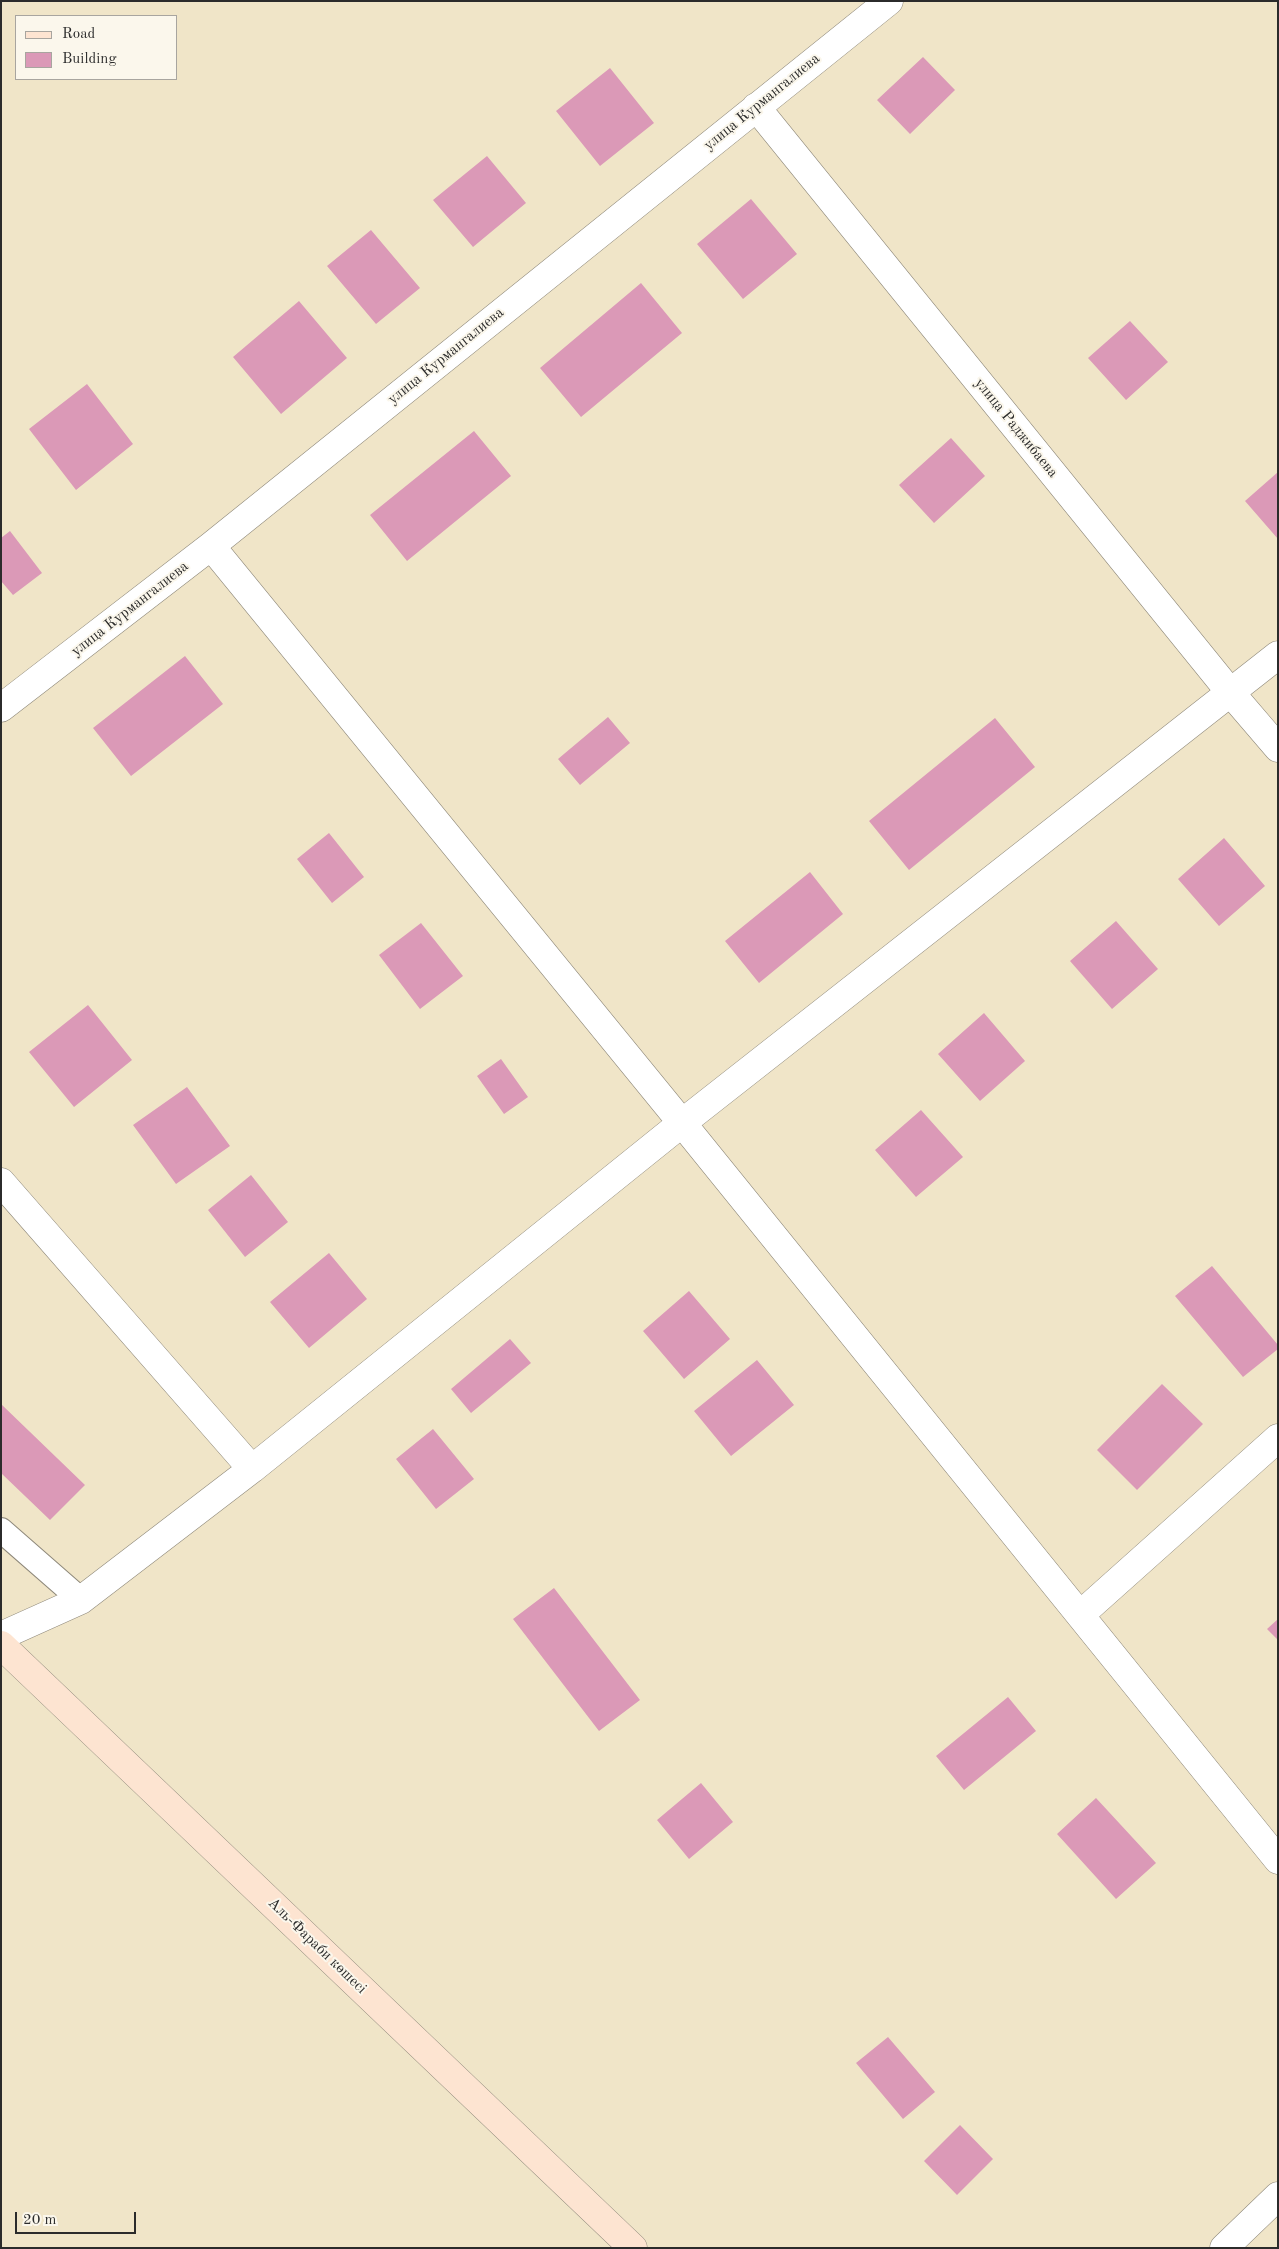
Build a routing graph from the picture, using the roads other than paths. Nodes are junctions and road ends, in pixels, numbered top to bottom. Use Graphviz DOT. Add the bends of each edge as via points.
graph roads {
  1 [pos="889,1"];
  2 [pos="756,107"];
  3 [pos="211,546"];
  4 [pos="1278,655"];
  5 [pos="1230,692"];
  6 [pos="1,708"];
  7 [pos="1278,748"];
  8 [pos="682,1123"];
  9 [pos="1,1182"];
  10 [pos="1278,1438"];
  11 [pos="252,1470"];
  12 [pos="1,1530"];
  13 [pos="81,1600"];
  14 [pos="1080,1615"];
  15 [pos="1,1636"];
  16 [pos="1,1645"];
  17 [pos="1278,1860"];
  18 [pos="1278,2196"];
  19 [pos="633,2248"];
  20 [pos="1224,2248"];
  1 -- 2 [label="street, улица Курмангалиева"];
  2 -- 3 [label="street, улица Курмангалиева"];
  2 -- 5 [label="street, улица Раджибаева"];
  3 -- 6 [label="street, улица Курмангалиева"];
  3 -- 8 [label="street"];
  4 -- 5 [label="street"];
  5 -- 7 [label="street, улица Раджибаева"];
  5 -- 8 [label="street"];
  8 -- 11 [label="street"];
  8 -- 14 [label="street"];
  9 -- 11 [label="street"];
  10 -- 14 [label="street"];
  11 -- 13 [label="street"];
  12 -- 13 [label="lane"];
  13 -- 15 [label="street"];
  14 -- 17 [label="street"];
  16 -- 19 [label="main road, Аль-Фараби көшесі"];
  18 -- 20 [label="street"];
}
